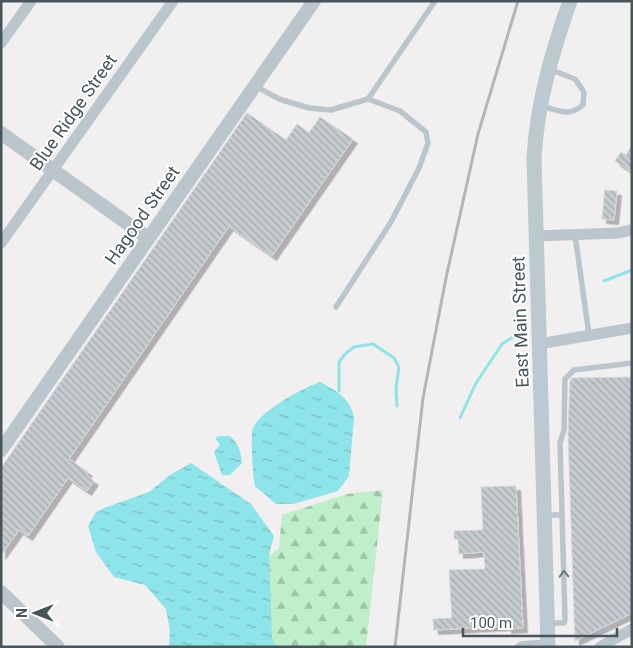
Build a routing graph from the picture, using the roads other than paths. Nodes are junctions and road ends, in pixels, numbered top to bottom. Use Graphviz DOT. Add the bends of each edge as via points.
graph roads {
  1 [pos="31,1"];
  2 [pos="173,1"];
  3 [pos="314,1"];
  4 [pos="435,1"];
  5 [pos="570,1"];
  6 [pos="1,43"];
  7 [pos="548,69"];
  8 [pos="255,86"];
  9 [pos="368,99"];
  10 [pos="541,106"];
  11 [pos="1,133"];
  12 [pos="53,170"];
  13 [pos="632,230"];
  14 [pos="575,234"];
  15 [pos="536,236"];
  16 [pos="148,238"];
  17 [pos="1,243"];
  18 [pos="336,307"];
  19 [pos="632,328"];
  20 [pos="589,334"];
  21 [pos="539,344"];
  22 [pos="632,363"];
  23 [pos="1,450"];
  24 [pos="562,515"];
  25 [pos="544,516"];
  26 [pos="1,592"];
  27 [pos="548,624"];
  28 [pos="632,629"];
  29 [pos="548,644"];
  30 [pos="58,647"];
  31 [pos="517,647"];
  32 [pos="600,647"];
  1 -- 6 [label="street"];
  2 -- 12 [label="street, Blue Ridge Street"];
  3 -- 8 [label="street, Hagood Street"];
  4 -- 9 [label="lane"];
  5 -- 7 [label="main road, East Main Street"];
  7 -- 10 [label="main road, East Main Street"];
  7 -- 10 [label="lane" via="575,79 584,92 584,105 576,111 563,112"];
  8 -- 9 [label="lane" via="279,99 309,108 332,110"];
  8 -- 16 [label="street, Hagood Street"];
  9 -- 18 [label="lane" via="400,111 426,132 428,143 391,222"];
  10 -- 15 [label="main road, East Main Street" via="534,158"];
  11 -- 12 [label="street"];
  12 -- 16 [label="street"];
  12 -- 17 [label="street, Blue Ridge Street"];
  13 -- 14 [label="street"];
  14 -- 15 [label="street"];
  14 -- 20 [label="lane"];
  15 -- 21 [label="main road, East Main Street"];
  16 -- 23 [label="street, Hagood Street"];
  19 -- 20 [label="street"];
  20 -- 21 [label="street"];
  21 -- 25 [label="main road, East Main Street"];
  22 -- 24 [label="lane" via="574,370 565,379 564,430 560,443"];
  24 -- 25 [label="lane"];
  27 -- 24 [label="lane, one-way" via="564,623 565,619"];
  25 -- 27 [label="main road, East Main Street"];
  26 -- 30 [label="street"];
  27 -- 29 [label="main road, East Main Street"];
  28 -- 32 [label="street"];
  29 -- 31 [label="lane" via="521,644"];
}
